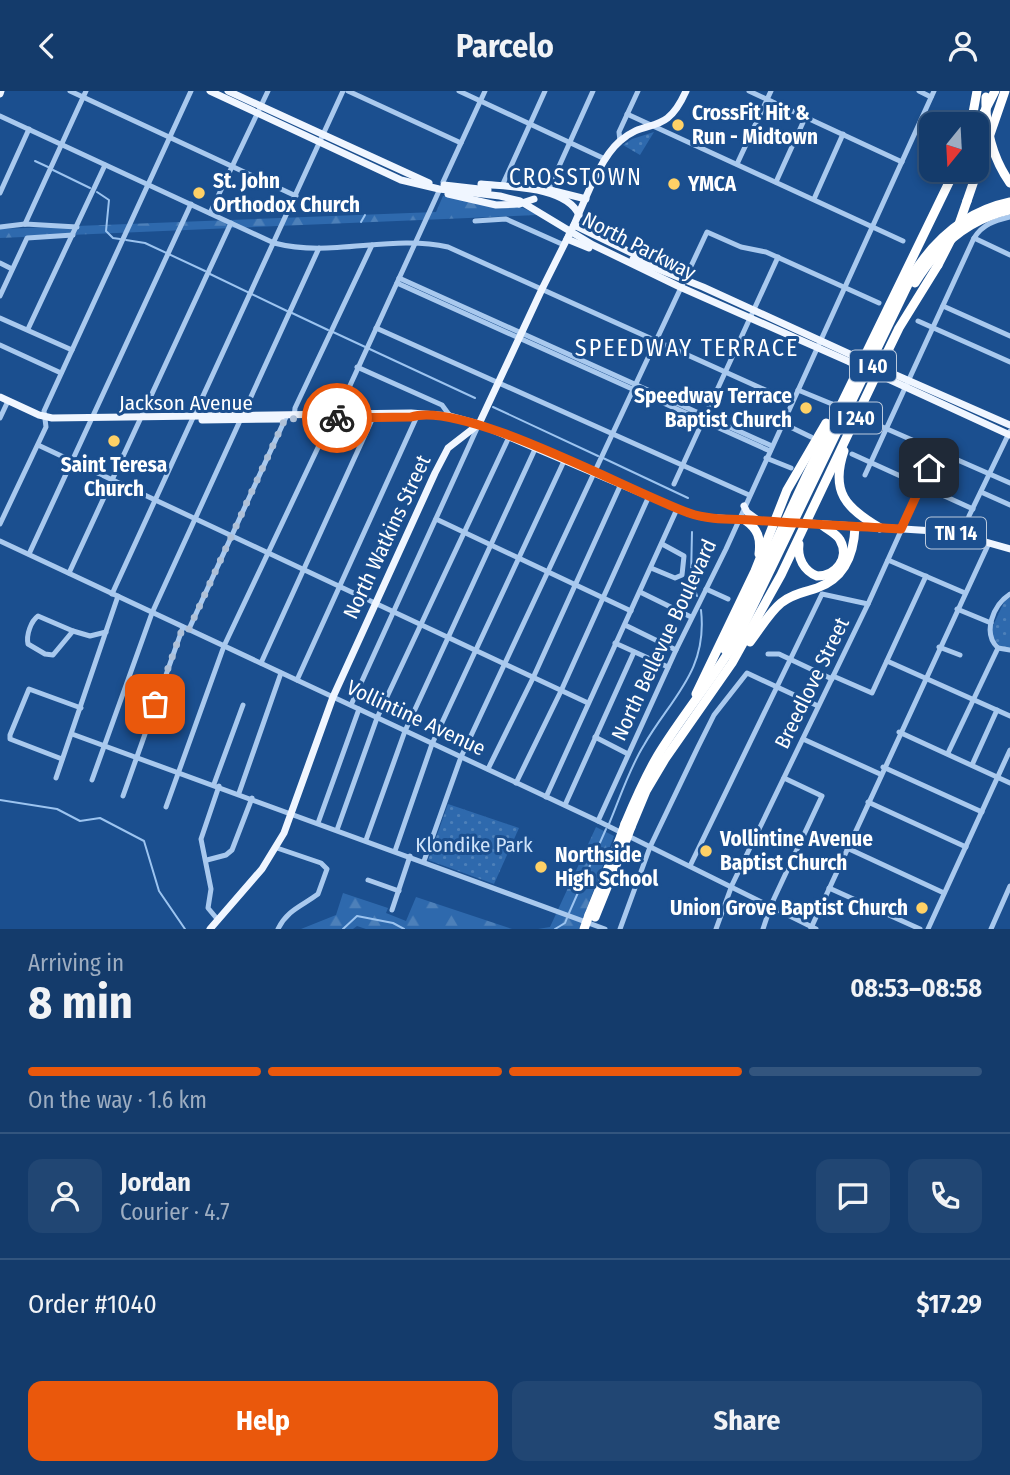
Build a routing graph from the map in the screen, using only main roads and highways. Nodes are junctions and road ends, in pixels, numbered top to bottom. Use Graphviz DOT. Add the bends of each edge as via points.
graph roads {
  1 [pos="210,91"];
  2 [pos="228,91"];
  3 [pos="686,91"];
  4 [pos="977,91"];
  5 [pos="995,91"];
  6 [pos="1005,91"];
  7 [pos="986,93"];
  8 [pos="260,110"];
  9 [pos="973,112"];
  10 [pos="984,112"];
  11 [pos="415,181"];
  12 [pos="949,182"];
  13 [pos="1010,183"];
  14 [pos="546,193"];
  15 [pos="585,202"];
  16 [pos="1010,202"];
  17 [pos="1010,210"];
  18 [pos="576,222"];
  19 [pos="567,240"];
  20 [pos="684,279"];
  21 [pos="680,287"];
  22 [pos="866,352"];
  23 [pos="852,359"];
  24 [pos="888,375"];
  25 [pos="3,401"];
  26 [pos="479,424"];
  27 [pos="853,424"];
  28 [pos="1010,425"];
  29 [pos="1009,434"];
  30 [pos="744,506"];
  31 [pos="741,520"];
  32 [pos="758,521"];
  33 [pos="777,522"];
  34 [pos="822,525"];
  35 [pos="855,527"];
  36 [pos="880,528"];
  37 [pos="801,533"];
  38 [pos="1010,549"];
  39 [pos="755,571"];
  40 [pos="734,660"];
  41 [pos="681,721"];
  42 [pos="628,825"];
  43 [pos="592,916"];
  44 [pos="214,926"];
  45 [pos="584,929"];
  46 [pos="590,929"];
  1 -- 8 [label="main road, North Parkway"];
  2 -- 8 [label="main road, North Parkway"];
  3 -- 15 [label="main road, North Watkins Street" via="675,113 620,141 605,159"];
  4 -- 9 [label="highway"];
  5 -- 10 [label="highway"];
  6 -- 27 [label="highway, I 240, bridge" via="959,224 899,328"];
  7 -- 13 [label="highway, bridge" via="990,142"];
  8 -- 11 [label="main road, North Parkway"];
  11 -- 14 [label="main road"];
  11 -- 14 [label="main road, bridge" via="496,205 519,204"];
  11 -- 20 [label="main road, North Parkway" via="520,196 585,237"];
  11 -- 21 [label="main road, North Parkway" via="520,201 584,241"];
  12 -- 22 [label="highway, I 240"];
  14 -- 15 [label="main road"];
  14 -- 18 [label="main road" via="571,203"];
  15 -- 18 [label="main road, North Watkins Street"];
  16 -- 41 [label="highway, I 40" via="985,209 957,225 934,245 913,274 744,627"];
  17 -- 40 [label="highway, I 40" via="984,218 956,235 930,261 910,291"];
  18 -- 19 [label="main road, North Watkins Street, bridge"];
  18 -- 20 [label="main road"];
  19 -- 21 [label="main road"];
  19 -- 26 [label="main road, North Watkins Street"];
  20 -- 23 [label="main road, North Parkway" via="820,339"];
  21 -- 23 [label="main road, North Parkway" via="816,348"];
  22 -- 33 [label="highway" via="787,490"];
  22 -- 41 [label="highway, I 240" via="748,604 713,673"];
  23 -- 24 [label="main road, North Parkway, bridge"];
  24 -- 28 [label="main road, North Parkway" via="910,380"];
  24 -- 29 [label="main road, North Parkway" via="906,389"];
  25 -- 26 [label="main road, Jackson Avenue / TN 14" via="45,420 418,414"];
  26 -- 31 [label="main road, Jackson Avenue / TN 14" via="695,516"];
  26 -- 44 [label="main road, North Watkins Street" via="448,448 332,697 276,848"];
  27 -- 36 [label="highway" via="839,466 841,492 851,508"];
  27 -- 37 [label="highway, I 240"];
  30 -- 32 [label="main road"];
  31 -- 32 [label="main road, Jackson Avenue / TN 14"];
  31 -- 39 [label="highway" via="754,526 759,535"];
  32 -- 33 [label="main road, Jackson Avenue / TN 14"];
  33 -- 34 [label="main road, Jackson Avenue / TN 14, bridge"];
  33 -- 39 [label="highway"];
  34 -- 35 [label="main road, Jackson Avenue / TN 14"];
  34 -- 37 [label="highway" via="839,537 844,550 842,564 825,576 811,574 802,563 798,551"];
  35 -- 36 [label="main road, Jackson Avenue / TN 14"];
  35 -- 40 [label="highway" via="847,566 820,587 781,603"];
  36 -- 38 [label="main road, Jackson Avenue / TN 14" via="950,532"];
  37 -- 40 [label="highway, I 240"];
  39 -- 41 [label="highway"];
  40 -- 42 [label="highway, I 40" via="665,759"];
  41 -- 42 [label="highway, I 40" via="647,774"];
  42 -- 43 [label="highway, I 40, bridge"];
  43 -- 45 [label="highway, I 40, bridge"];
  43 -- 46 [label="highway, I 40"];
}
